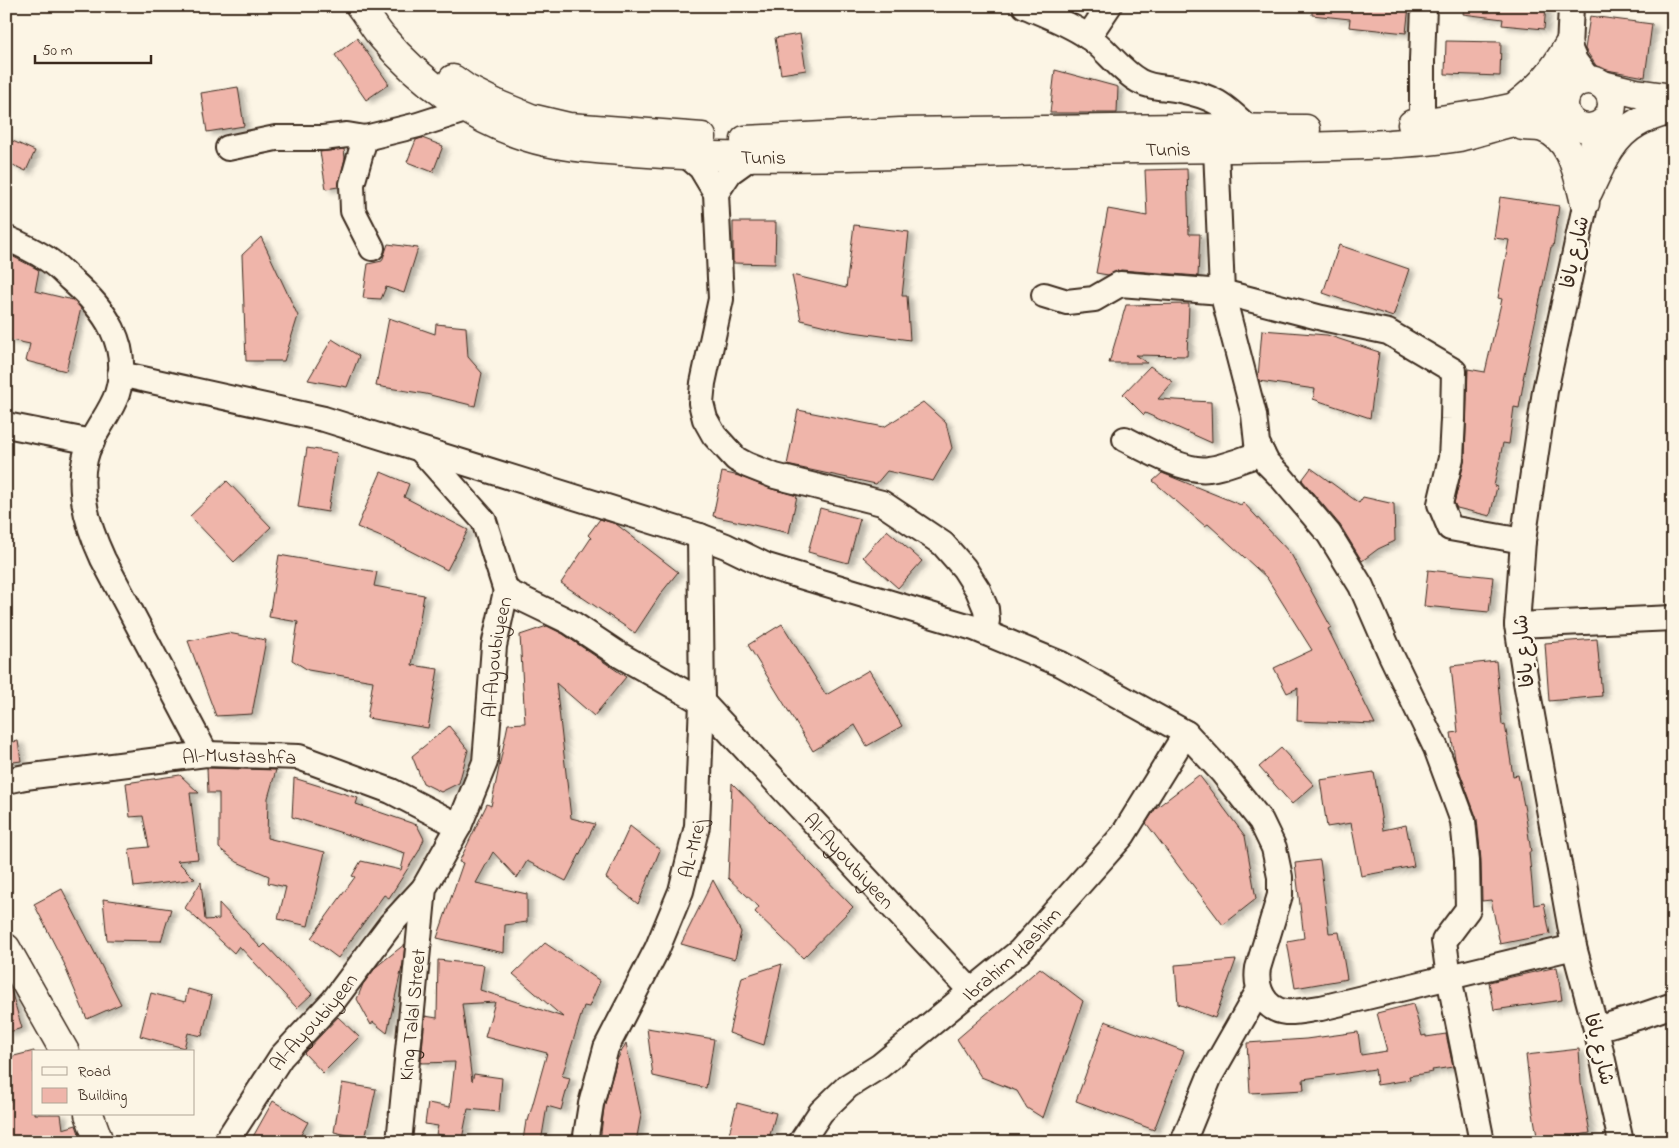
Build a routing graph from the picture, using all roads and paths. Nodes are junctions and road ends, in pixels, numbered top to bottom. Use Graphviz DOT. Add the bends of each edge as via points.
graph roads {
  1 [pos="360,6"];
  2 [pos="383,6"];
  3 [pos="1025,6"];
  4 [pos="1109,6"];
  5 [pos="1424,6"];
  6 [pos="1571,6"];
  7 [pos="1088,36"];
  8 [pos="1568,46"];
  9 [pos="1585,103"];
  10 [pos="1672,106"];
  11 [pos="468,110"];
  12 [pos="1510,116"];
  13 [pos="1422,123"];
  14 [pos="1248,128"];
  15 [pos="365,138"];
  16 [pos="228,148"];
  17 [pos="1216,148"];
  18 [pos="686,155"];
  19 [pos="751,158"];
  20 [pos="716,194"];
  21 [pos="1586,198"];
  22 [pos="6,238"];
  23 [pos="372,248"];
  24 [pos="1222,292"];
  25 [pos="1044,295"];
  26 [pos="120,374"];
  27 [pos="6,425"];
  28 [pos="1125,438"];
  29 [pos="92,442"];
  30 [pos="421,450"];
  31 [pos="1262,453"];
  32 [pos="700,536"];
  33 [pos="1523,541"];
  34 [pos="506,591"];
  35 [pos="1673,618"];
  36 [pos="1517,625"];
  37 [pos="985,632"];
  38 [pos="702,702"];
  39 [pos="1186,733"];
  40 [pos="206,754"];
  41 [pos="6,781"];
  42 [pos="459,826"];
  43 [pos="424,888"];
  44 [pos="1574,947"];
  45 [pos="6,948"];
  46 [pos="1449,977"];
  47 [pos="1259,990"];
  48 [pos="971,991"];
  49 [pos="1673,1005"];
  50 [pos="1596,1029"];
  51 [pos="63,1050"];
  52 [pos="90,1116"];
  53 [pos="99,1142"];
  54 [pos="226,1142"];
  55 [pos="399,1142"];
  56 [pos="585,1142"];
  57 [pos="801,1142"];
  58 [pos="1183,1142"];
  59 [pos="1482,1142"];
  60 [pos="1621,1142"];
  1 -- 11 [label="main road, Tunis" via="382,37 418,73"];
  2 -- 14 [label="main road" via="437,67 468,89 531,118 569,127 734,140 900,132"];
  3 -- 7 [label="street"];
  4 -- 7 [label="street"];
  5 -- 13 [label="street"];
  6 -- 8 [label="street"];
  7 -- 14 [label="street" via="1139,81 1208,97 1220,103"];
  8 -- 9 [label="street"];
  8 -- 12 [label="main road" via="1554,70"];
  9 -- 10 [label="main road" via="1636,93"];
  9 -- 12 [label="main road" via="1553,116"];
  9 -- 21 [label="street, شارع يافا"];
  10 -- 21 [label="main road" via="1637,123 1616,140"];
  11 -- 15 [label="street"];
  11 -- 18 [label="main road, Tunis" via="491,124 561,145"];
  12 -- 13 [label="main road" via="1488,113"];
  12 -- 17 [label="main road, Tunis" via="1457,137 1418,142"];
  12 -- 21 [label="main road" via="1556,135 1567,147"];
  13 -- 14 [label="main road" via="1336,129"];
  15 -- 16 [label="street" via="347,135 276,138"];
  15 -- 23 [label="street" via="352,184 353,211"];
  17 -- 19 [label="main road, Tunis"];
  17 -- 24 [label="street"];
  18 -- 19 [label="main road, Tunis"];
  18 -- 20 [label="street" via="701,168"];
  19 -- 20 [label="street" via="730,172"];
  20 -- 37 [label="street" via="721,299 701,403 714,436 747,466 882,503 943,544 978,590 986,609"];
  21 -- 33 [label="street, شارع يافا" via="1545,391"];
  22 -- 26 [label="street" via="48,259 95,302 117,342"];
  24 -- 25 [label="street" via="1120,284 1094,299 1067,302"];
  24 -- 31 [label="street"];
  24 -- 33 [label="street" via="1388,332 1454,371 1451,458 1440,504 1450,528"];
  26 -- 29 [label="street" via="112,406"];
  26 -- 30 [label="street" via="324,419"];
  27 -- 29 [label="street"];
  28 -- 31 [label="street" via="1158,456 1191,468 1208,470"];
  29 -- 40 [label="street" via="85,459 84,494 96,545"];
  30 -- 32 [label="street"];
  30 -- 34 [label="street" via="484,521"];
  31 -- 46 [label="street" via="1267,463 1329,534 1361,586 1436,748 1463,821 1468,909 1444,941"];
  32 -- 37 [label="street" via="767,566"];
  32 -- 38 [label="street, AL-Mrej"];
  33 -- 36 [label="street, شارع يافا"];
  34 -- 38 [label="street, Al-Ayoubiyeen" via="570,622"];
  34 -- 42 [label="street, Al-Ayoubiyeen" via="494,646 485,762"];
  35 -- 36 [label="street"];
  36 -- 44 [label="street, شارع يافا"];
  37 -- 39 [label="street" via="1061,664"];
  38 -- 48 [label="street, Al-Ayoubiyeen"];
  38 -- 56 [label="street, AL-Mrej" via="697,826 681,891 657,949 606,1048"];
  39 -- 47 [label="street" via="1261,821 1274,848 1280,895 1258,968"];
  39 -- 48 [label="street, Ibrahim Hashim" via="1123,834 1020,951"];
  40 -- 41 [label="street, Al-Mustashfa"];
  40 -- 42 [label="street, Al-Mustashfa" via="299,757 391,791"];
  42 -- 43 [label="street, Al-Ayoubiyeen"];
  43 -- 54 [label="street, Al-Ayoubiyeen" via="391,924 334,1000 281,1057"];
  43 -- 55 [label="street, King Talal Street"];
  44 -- 46 [label="street"];
  44 -- 50 [label="street, شارع يافا"];
  45 -- 51 [label="main road"];
  46 -- 47 [label="street" via="1321,1008 1286,1012 1265,1001"];
  46 -- 59 [label="street"];
  47 -- 58 [label="street" via="1210,1076"];
  48 -- 57 [label="street, Ibrahim Hashim" via="880,1066 834,1098"];
  49 -- 50 [label="street"];
  50 -- 60 [label="street, شارع يافا"];
  52 -- 53 [label="main road"];
}
